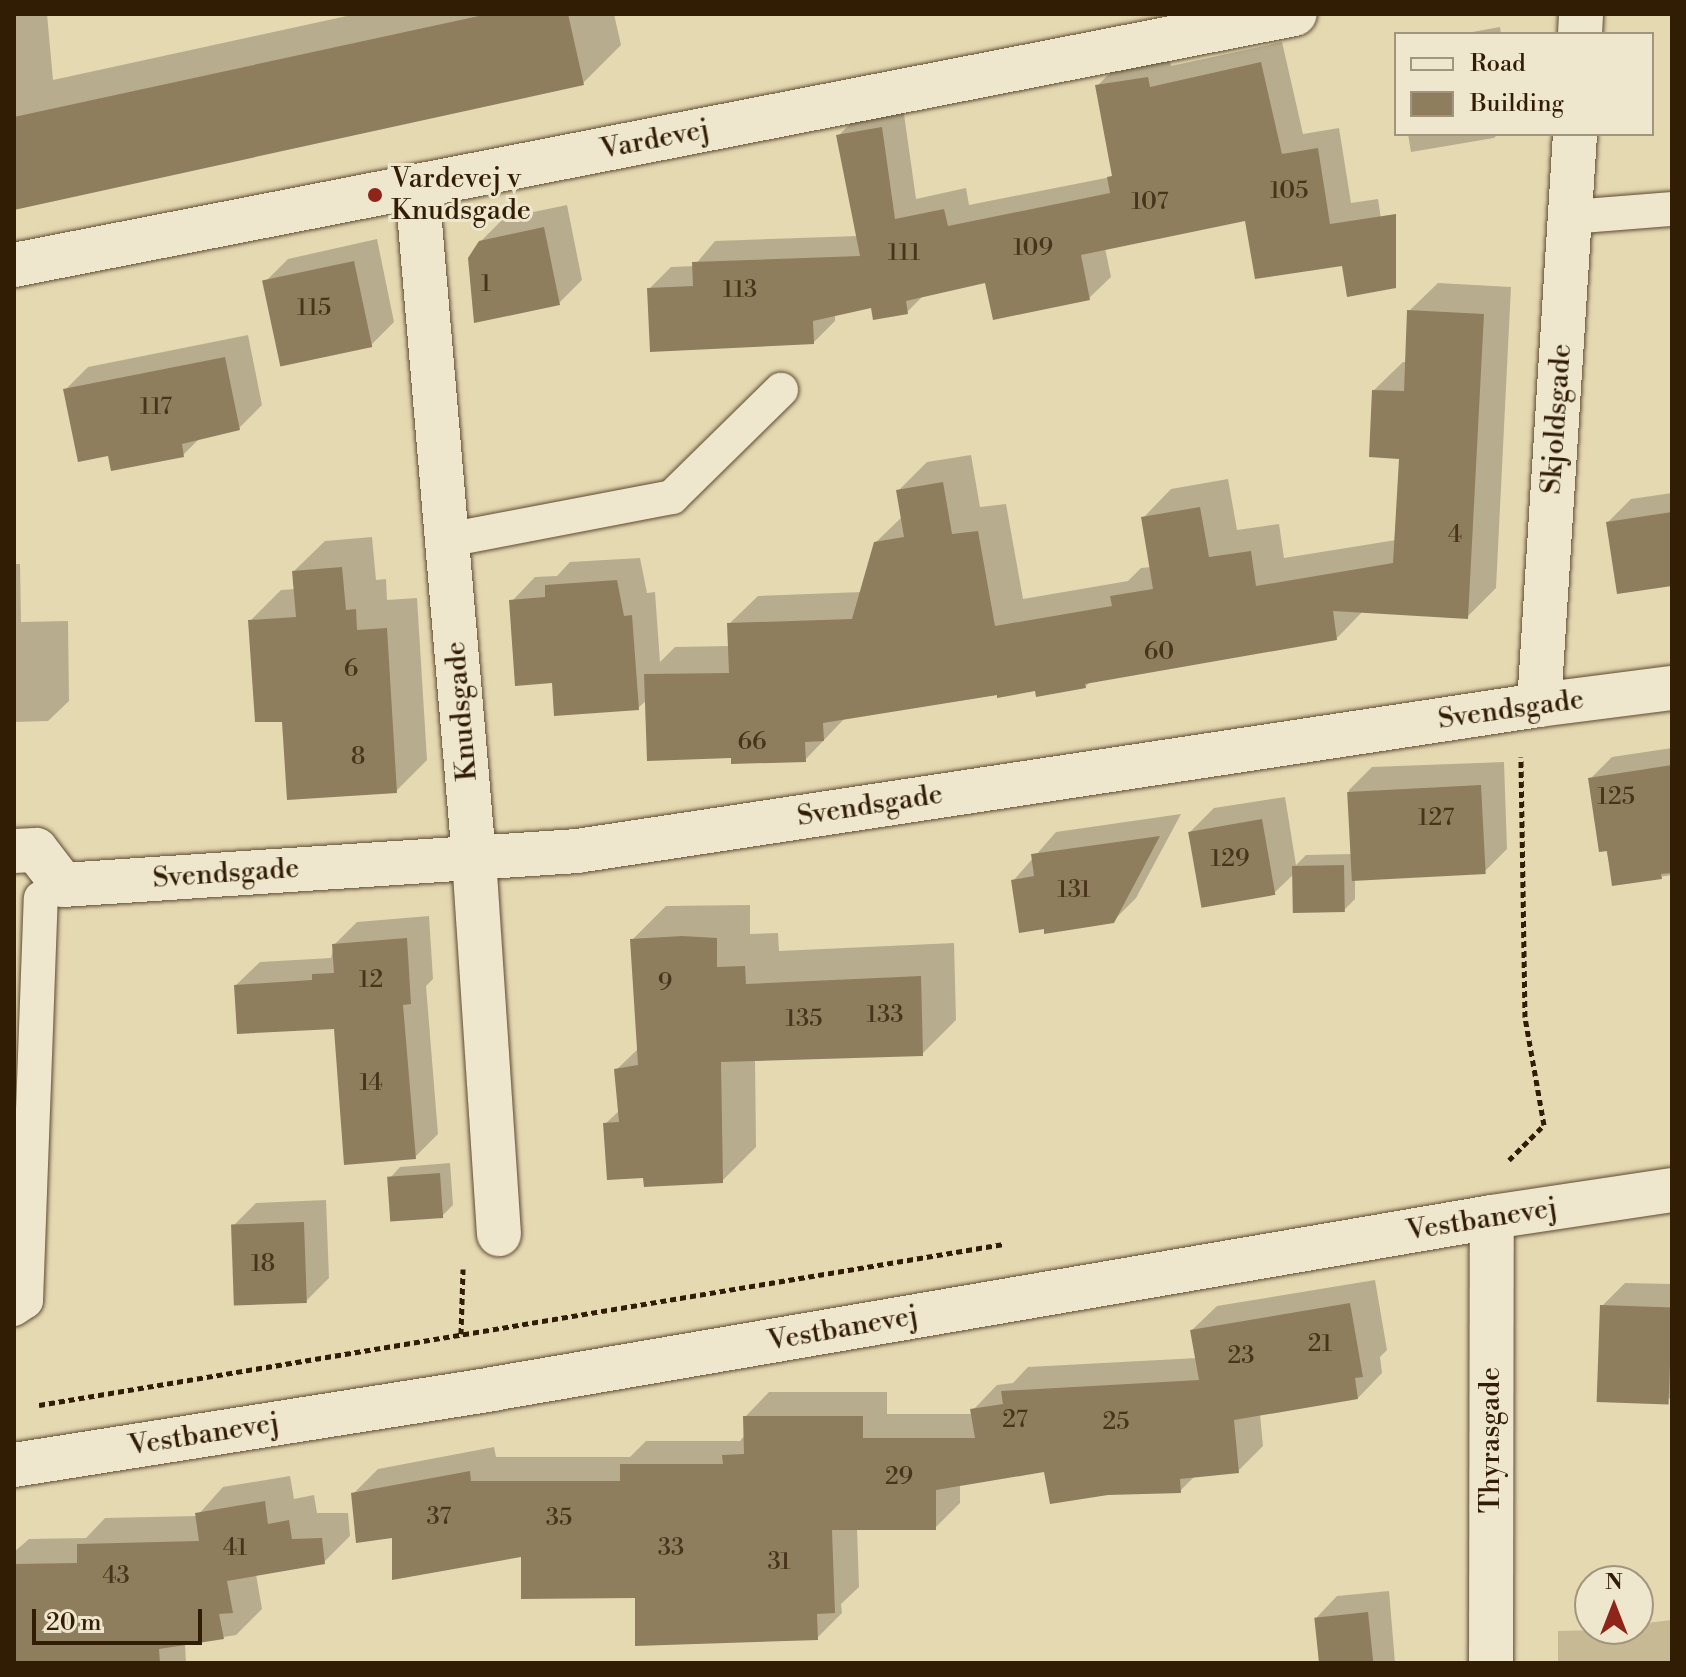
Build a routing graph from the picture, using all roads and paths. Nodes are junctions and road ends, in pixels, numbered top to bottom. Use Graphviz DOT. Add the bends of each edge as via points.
graph roads {
  1 [pos="1295,14"];
  2 [pos="1575,136"];
  3 [pos="417,188"];
  4 [pos="1672,209"];
  5 [pos="1570,217"];
  6 [pos="14,265"];
  7 [pos="781,390"];
  8 [pos="447,540"];
  9 [pos="1672,688"];
  10 [pos="1539,705"];
  11 [pos="14,851"];
  12 [pos="474,858"];
  13 [pos="39,894"];
  14 [pos="1522,1160"];
  15 [pos="1672,1190"];
  16 [pos="1492,1217"];
  17 [pos="499,1234"];
  18 [pos="1012,1243"];
  19 [pos="14,1309"];
  20 [pos="29,1407"];
  21 [pos="14,1465"];
  22 [pos="1491,1663"];
  1 -- 3 [label="street, Vardevej"];
  2 -- 5 [label="street, Skjoldsgade"];
  3 -- 6 [label="street, Vardevej"];
  3 -- 8 [label="street, Knudsgade"];
  4 -- 5 [label="lane"];
  5 -- 10 [label="street, Skjoldsgade"];
  7 -- 8 [label="lane" via="672,497"];
  8 -- 12 [label="street, Knudsgade"];
  9 -- 10 [label="street, Svendsgade"];
  10 -- 12 [label="street, Svendsgade" via="577,851"];
  10 -- 14 [label="path" via="1521,759 1525,1017 1544,1125 1506,1163"];
  11 -- 13 [label="street" via="36,850"];
  12 -- 13 [label="street, Svendsgade"];
  12 -- 17 [label="street, Knudsgade"];
  13 -- 19 [label="lane" via="26,1301"];
  15 -- 16 [label="street, Vestbanevej"];
  16 -- 21 [label="street, Vestbanevej" via="523,1384"];
  16 -- 22 [label="street, Thyrasgade"];
  18 -- 20 [label="path"];
}
